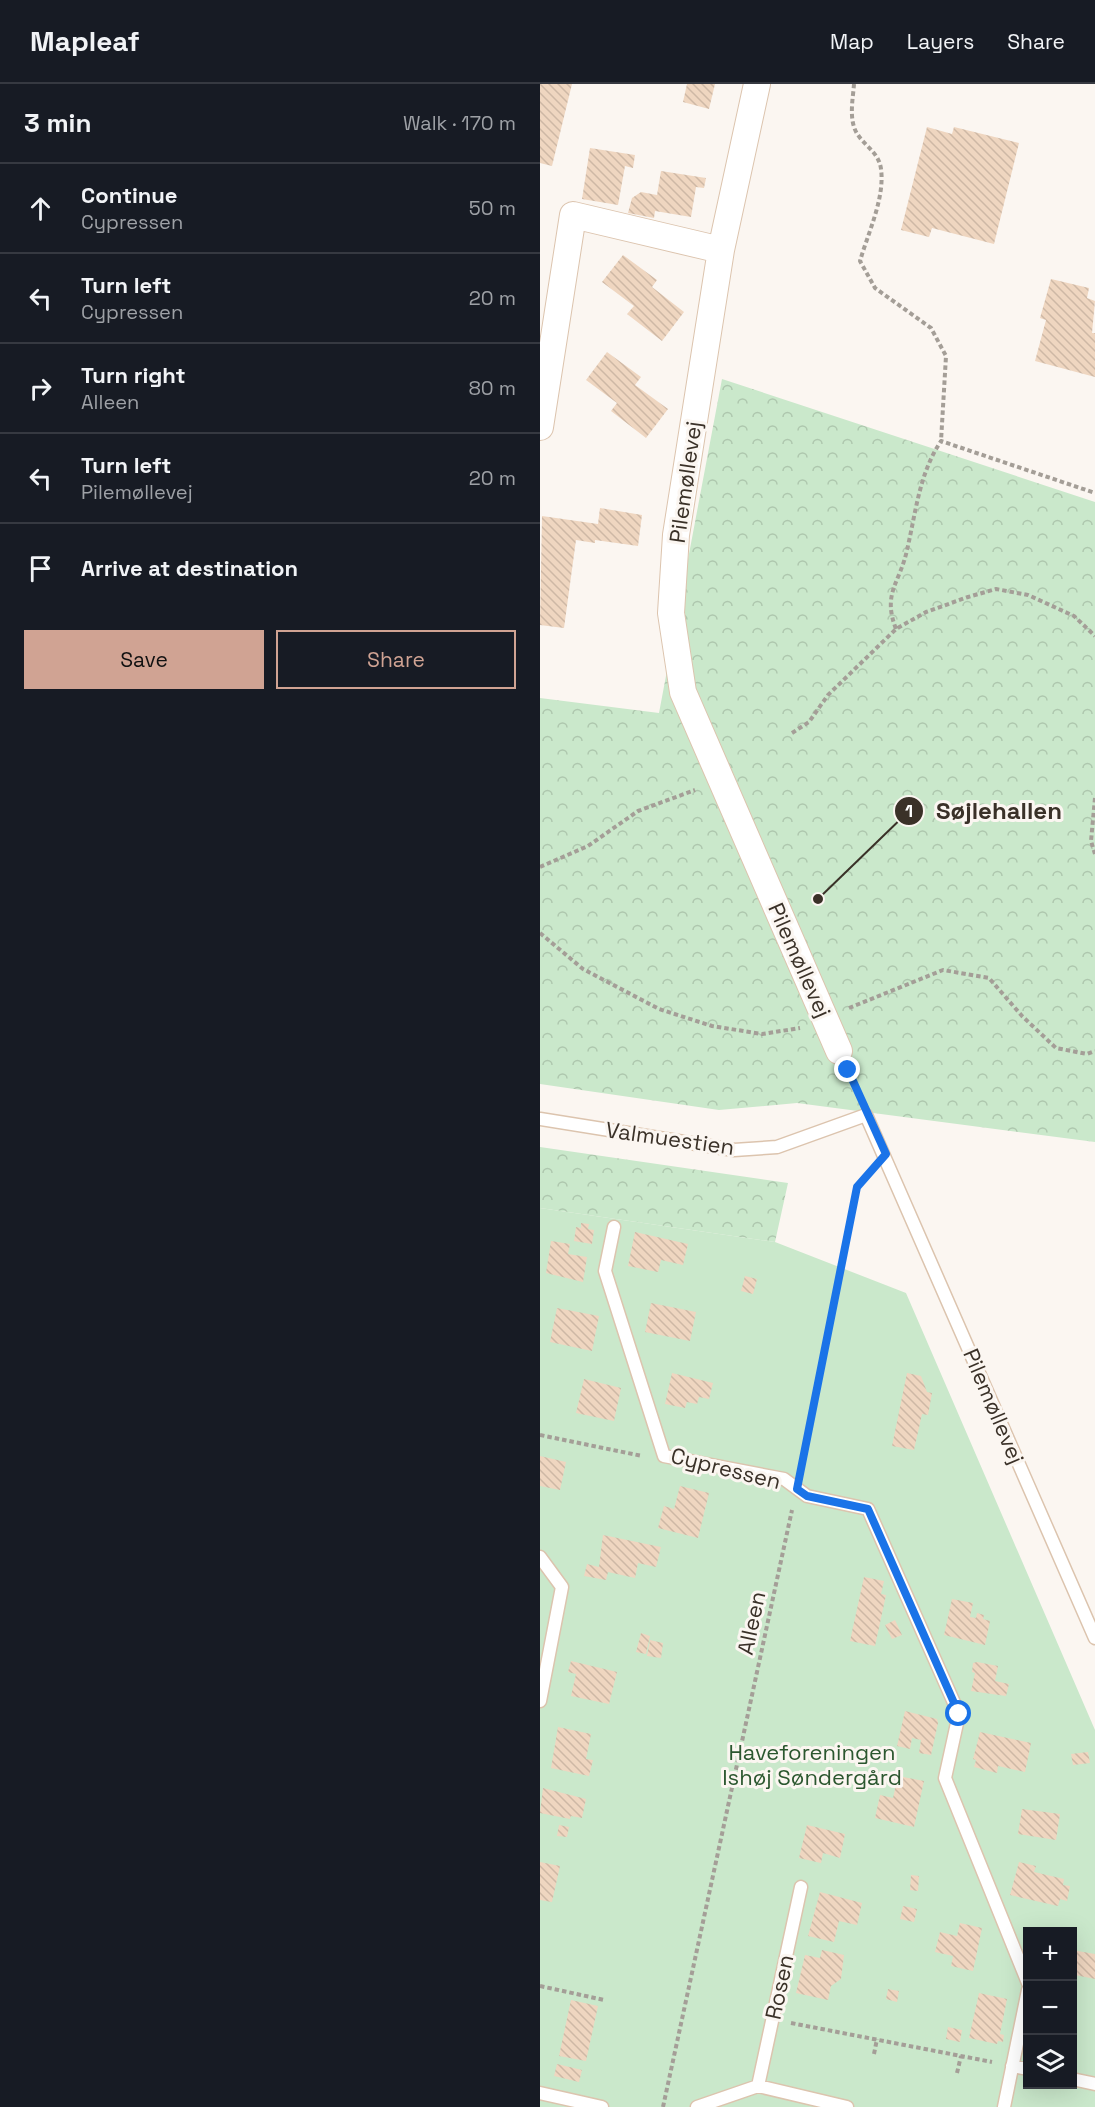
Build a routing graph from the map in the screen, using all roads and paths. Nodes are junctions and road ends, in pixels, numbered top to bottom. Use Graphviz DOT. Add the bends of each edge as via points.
graph roads {
  1 [pos="757,84"];
  2 [pos="854,84"];
  3 [pos="721,250"];
  4 [pos="540,427"];
  5 [pos="941,441"];
  6 [pos="1095,493"];
  7 [pos="896,630"];
  8 [pos="1095,636"];
  9 [pos="792,733"];
  10 [pos="721,780"];
  11 [pos="1095,798"];
  12 [pos="1095,854"];
  13 [pos="540,867"];
  14 [pos="839,1051"];
  15 [pos="866,1115"];
  16 [pos="540,1119"];
  17 [pos="886,1154"];
  18 [pos="614,1227"];
  19 [pos="540,1435"];
  20 [pos="664,1456"];
  21 [pos="797,1489"];
  22 [pos="540,1557"];
  23 [pos="1095,1638"];
  24 [pos="540,1701"];
  25 [pos="801,1887"];
  26 [pos="1027,1981"];
  27 [pos="540,1986"];
  28 [pos="604,2000"];
  29 [pos="1023,2014"];
  30 [pos="772,2019"];
  31 [pos="877,2039"];
  32 [pos="874,2054"];
  33 [pos="961,2056"];
  34 [pos="1012,2066"];
  35 [pos="1023,2068"];
  36 [pos="957,2073"];
  37 [pos="1077,2080"];
  38 [pos="1095,2084"];
  39 [pos="758,2086"];
  40 [pos="540,2093"];
  41 [pos="602,2107"];
  42 [pos="663,2107"];
  43 [pos="697,2107"];
  44 [pos="847,2107"];
  45 [pos="1004,2107"];
  1 -- 3 [label="street, Pilemøllevej"];
  2 -- 5 [label="path" via="852,115 857,134 872,148 881,168 880,193 860,261 875,288 931,328 946,356"];
  3 -- 4 [label="street" via="573,214"];
  3 -- 10 [label="street, Pilemøllevej" via="676,535 671,613 683,692"];
  5 -- 6 [label="path"];
  5 -- 7 [label="path" via="930,458 915,505 907,551 892,590 890,613"];
  7 -- 8 [label="path" via="926,612 996,589 1028,595 1074,616"];
  7 -- 9 [label="path" via="828,695 809,722"];
  10 -- 13 [label="path" via="638,811 588,846"];
  10 -- 14 [label="street, Pilemøllevej"];
  11 -- 12 [label="path" via="1091,841"];
  14 -- 15 [label="path"];
  15 -- 16 [label="lane, Valmuestien" via="777,1147 734,1150"];
  15 -- 17 [label="lane, Pilemøllevej"];
  17 -- 21 [label="path, Alleen" via="857,1187"];
  17 -- 23 [label="lane, Pilemøllevej"];
  18 -- 20 [label="lane, Cypressen" via="605,1271"];
  19 -- 20 [label="path" via="654,1458"];
  20 -- 21 [label="lane, Cypressen" via="784,1479"];
  21 -- 26 [label="lane, Cypressen" via="807,1496 868,1509 959,1714 945,1778"];
  21 -- 42 [label="path, Alleen"];
  22 -- 24 [label="lane" via="562,1587"];
  25 -- 30 [label="lane, Rosen"];
  27 -- 28 [label="path"];
  29 -- 34 [label="lane"];
  30 -- 31 [label="path"];
  30 -- 39 [label="lane, Rosen"];
  31 -- 32 [label="path"];
  31 -- 33 [label="path"];
  33 -- 34 [label="path"];
  33 -- 36 [label="path"];
  34 -- 35 [label="lane"];
  34 -- 45 [label="lane"];
  37 -- 38 [label="lane"];
  39 -- 43 [label="lane"];
  39 -- 44 [label="lane"];
  40 -- 41 [label="lane"];
}
